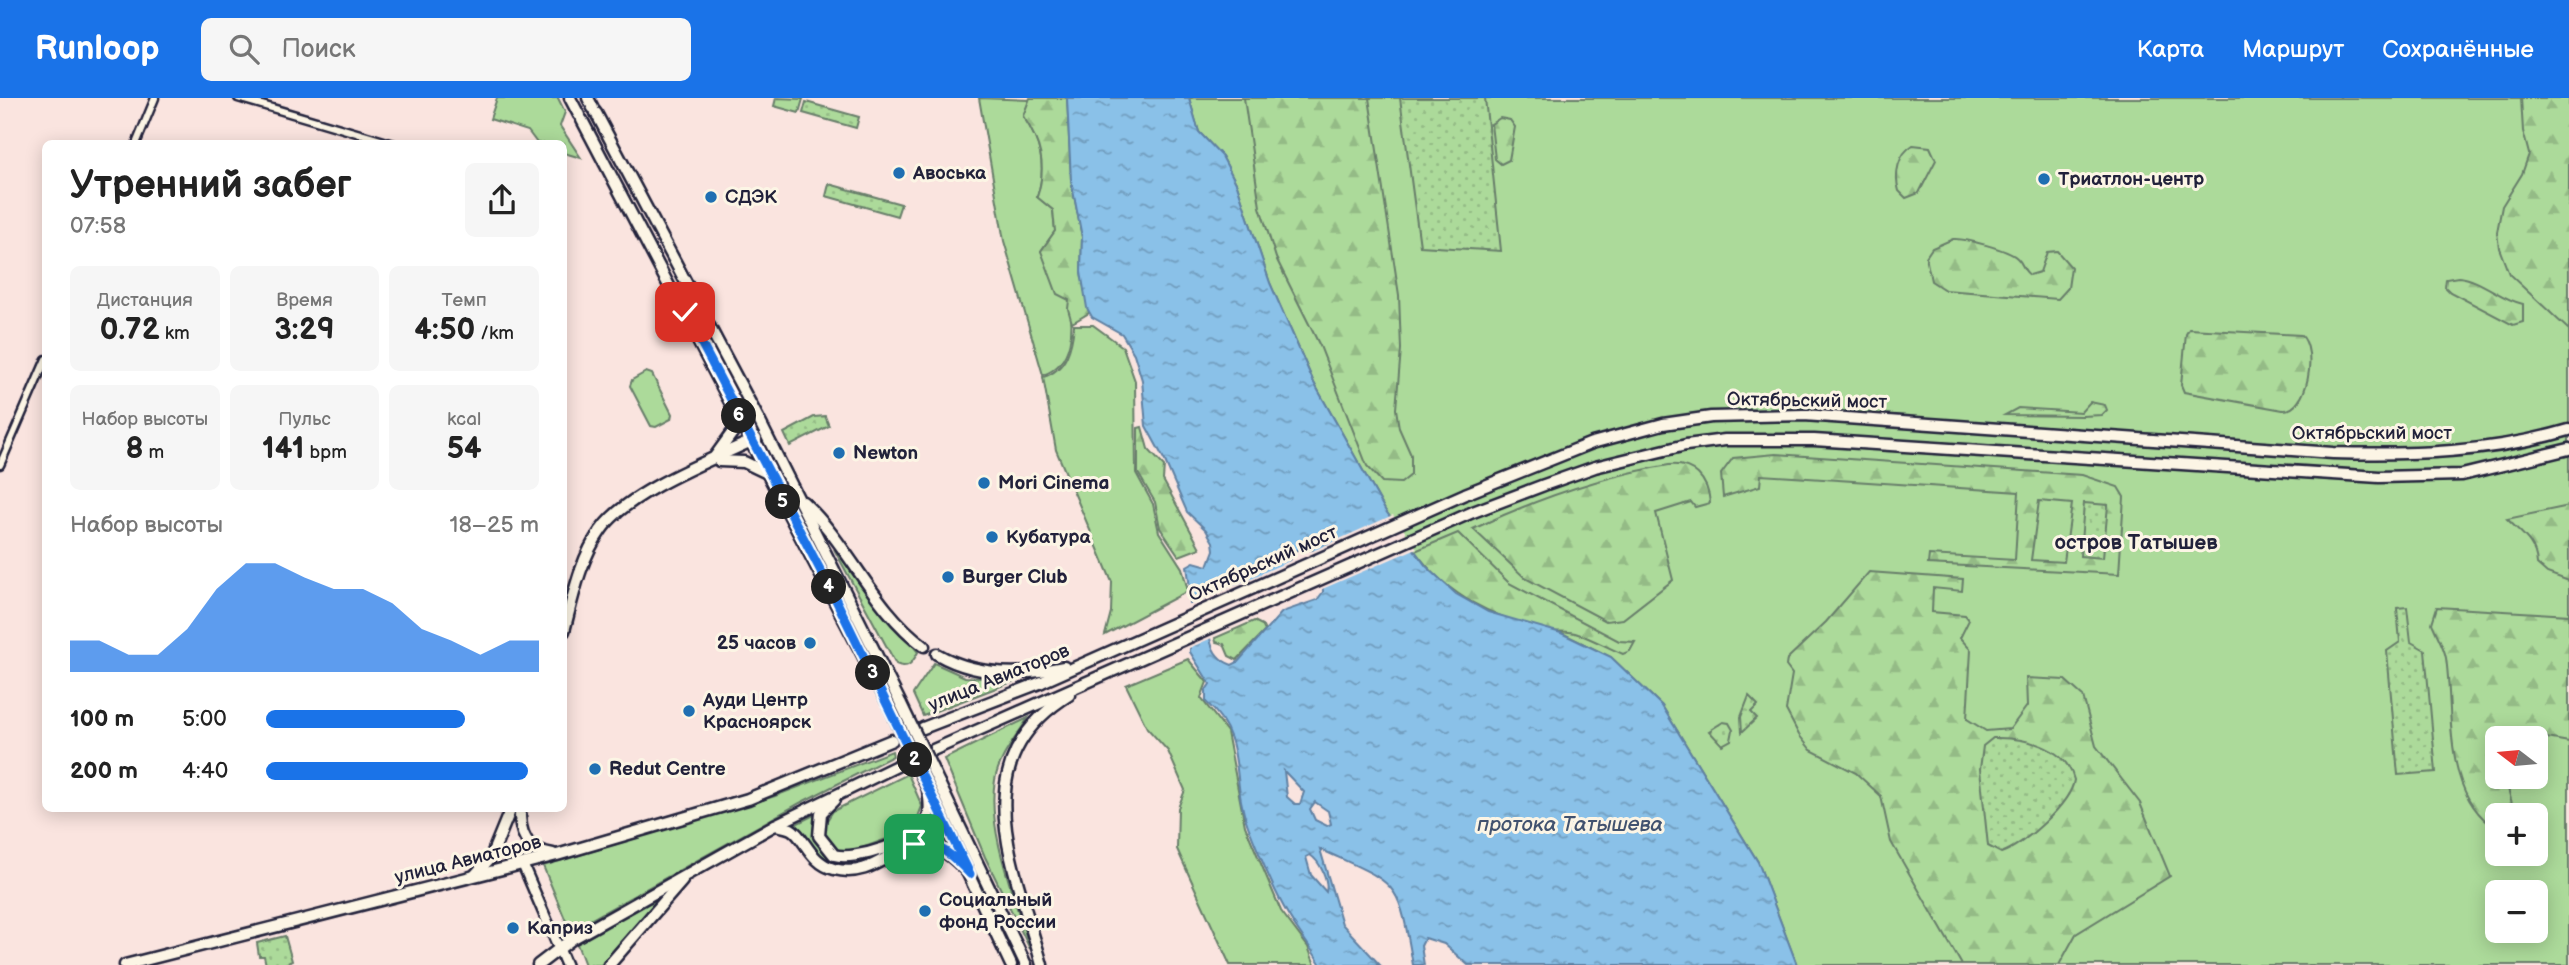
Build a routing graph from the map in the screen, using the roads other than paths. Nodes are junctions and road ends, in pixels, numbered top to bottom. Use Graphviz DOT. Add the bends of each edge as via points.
graph roads {
  1 [pos="155,98"];
  2 [pos="238,98"];
  3 [pos="570,98"];
  4 [pos="592,106"];
  5 [pos="138,140"];
  6 [pos="380,140"];
  7 [pos="42,368"];
  8 [pos="732,404"];
  9 [pos="2569,430"];
  10 [pos="766,435"];
  11 [pos="751,441"];
  12 [pos="2569,449"];
  13 [pos="711,461"];
  14 [pos="0,466"];
  15 [pos="767,473"];
  16 [pos="799,498"];
  17 [pos="567,620"];
  18 [pos="924,646"];
  19 [pos="937,654"];
  20 [pos="1088,661"];
  21 [pos="1096,679"];
  22 [pos="896,707"];
  23 [pos="923,728"];
  24 [pos="892,740"];
  25 [pos="933,750"];
  26 [pos="904,763"];
  27 [pos="849,788"];
  28 [pos="928,789"];
  29 [pos="509,812"];
  30 [pos="520,812"];
  31 [pos="775,825"];
  32 [pos="557,855"];
  33 [pos="523,865"];
  34 [pos="693,872"];
  35 [pos="970,874"];
  36 [pos="473,876"];
  37 [pos="559,949"];
  38 [pos="125,965"];
  39 [pos="538,965"];
  40 [pos="566,965"];
  41 [pos="609,965"];
  42 [pos="1011,965"];
  43 [pos="1026,965"];
  44 [pos="1042,965"];
  1 -- 5 [label="street"];
  2 -- 6 [label="street"];
  3 -- 8 [label="main road"];
  4 -- 10 [label="main road"];
  7 -- 14 [label="street"];
  8 -- 11 [label="main road"];
  8 -- 13 [label="main road" via="735,429"];
  9 -- 20 [label="main road, Октябрьский мост" via="2463,451 2395,454 1847,417 1711,417 1663,424 1592,443 1465,494"];
  10 -- 11 [label="main road"];
  10 -- 16 [label="main road"];
  11 -- 13 [label="main road"];
  11 -- 15 [label="main road"];
  12 -- 21 [label="main road, Октябрьский мост" via="2462,475 2334,476 1814,440 1686,445 1595,467 1473,512"];
  13 -- 15 [label="main road" via="744,462"];
  13 -- 17 [label="main road" via="612,516 580,574"];
  15 -- 22 [label="main road"];
  16 -- 18 [label="main road" via="824,522 899,623"];
  16 -- 22 [label="main road"];
  19 -- 20 [label="main road" via="965,667 1019,673"];
  20 -- 23 [label="main road, улица Авиаторов"];
  21 -- 25 [label="main road, улица Авиаторов"];
  21 -- 44 [label="main road" via="1050,708 1036,723 1004,778 1006,832"];
  22 -- 28 [label="main road, bridge"];
  22 -- 43 [label="main road, bridge" via="939,783"];
  24 -- 32 [label="main road, улица Авиаторов" via="748,799"];
  26 -- 27 [label="main road"];
  27 -- 28 [label="main road" via="821,813 818,829 827,851 851,858 918,831 929,812"];
  27 -- 31 [label="main road"];
  28 -- 35 [label="main road"];
  29 -- 36 [label="main road" via="491,857"];
  30 -- 32 [label="main road" via="520,833 526,842"];
  31 -- 34 [label="main road"];
  31 -- 35 [label="main road" via="793,830 810,853 832,869 850,871 920,843 948,852"];
  32 -- 33 [label="main road, улица Авиаторов"];
  33 -- 36 [label="main road, улица Авиаторов"];
  33 -- 37 [label="street"];
  34 -- 37 [label="main road"];
  34 -- 41 [label="main road"];
  35 -- 42 [label="main road"];
  36 -- 38 [label="main road, улица Авиаторов"];
  37 -- 39 [label="main road"];
  37 -- 40 [label="street"];
}
